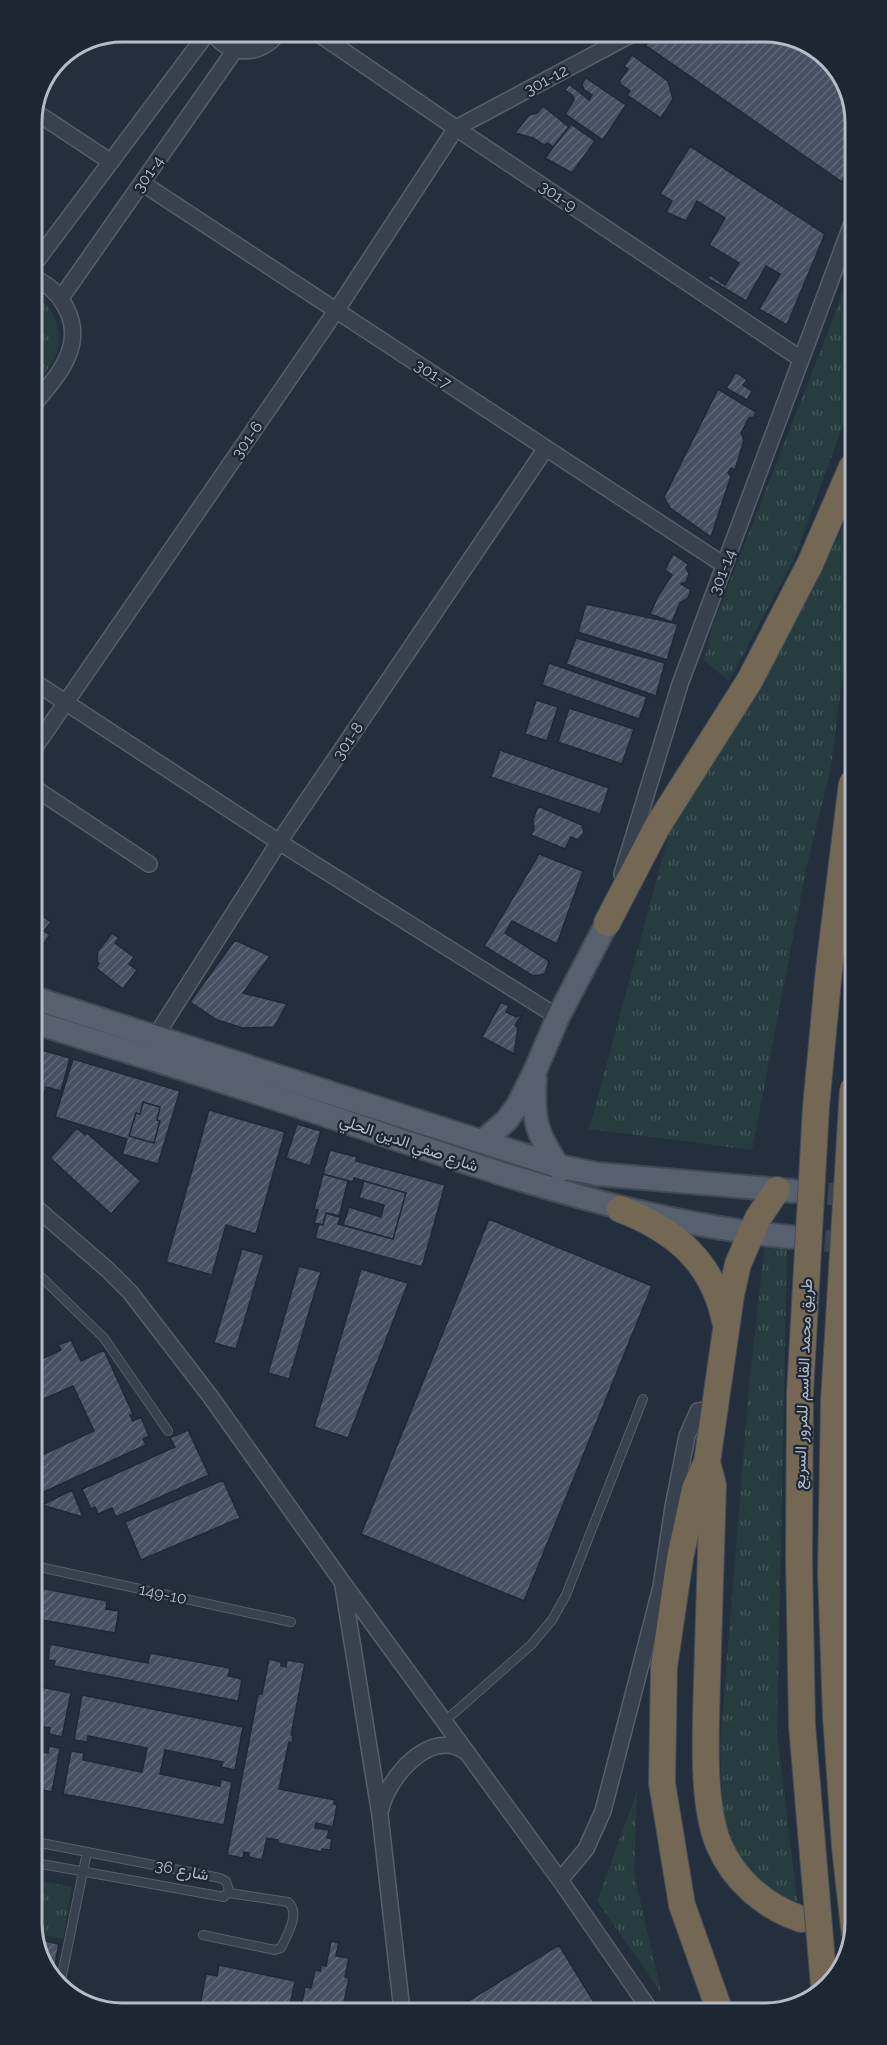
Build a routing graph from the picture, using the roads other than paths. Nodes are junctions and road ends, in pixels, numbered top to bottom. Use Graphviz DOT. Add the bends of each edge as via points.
graph roads {
  1 [pos="202,42"];
  2 [pos="221,42"];
  3 [pos="269,42"];
  4 [pos="331,42"];
  5 [pos="617,42"];
  6 [pos="235,50"];
  7 [pos="42,116"];
  8 [pos="456,128"];
  9 [pos="111,162"];
  10 [pos="142,183"];
  11 [pos="845,242"];
  12 [pos="42,254"];
  13 [pos="42,282"];
  14 [pos="61,298"];
  15 [pos="336,311"];
  16 [pos="801,359"];
  17 [pos="42,394"];
  18 [pos="546,448"];
  19 [pos="845,483"];
  20 [pos="724,565"];
  21 [pos="42,686"];
  22 [pos="67,701"];
  23 [pos="42,737"];
  24 [pos="42,793"];
  25 [pos="279,842"];
  26 [pos="845,842"];
  27 [pos="148,864"];
  28 [pos="607,923"];
  29 [pos="42,1001"];
  30 [pos="558,1017"];
  31 [pos="42,1025"];
  32 [pos="155,1037"];
  33 [pos="535,1071"];
  34 [pos="482,1142"];
  35 [pos="558,1166"];
  36 [pos="785,1190"];
  37 [pos="620,1209"];
  38 [pos="42,1213"];
  39 [pos="845,1220"];
  40 [pos="750,1234"];
  41 [pos="790,1238"];
  42 [pos="42,1277"];
  43 [pos="727,1327"];
  44 [pos="643,1399"];
  45 [pos="713,1408"];
  46 [pos="168,1431"];
  47 [pos="707,1462"];
  48 [pos="42,1568"];
  49 [pos="342,1583"];
  50 [pos="291,1622"];
  51 [pos="445,1721"];
  52 [pos="467,1752"];
  53 [pos="380,1815"];
  54 [pos="42,1843"];
  55 [pos="845,1847"];
  56 [pos="87,1852"];
  57 [pos="42,1864"];
  58 [pos="83,1873"];
  59 [pos="560,1880"];
  60 [pos="229,1893"];
  61 [pos="801,1919"];
  62 [pos="203,1935"];
  63 [pos="62,1974"];
  64 [pos="823,1976"];
  65 [pos="716,2002"];
  66 [pos="401,2003"];
  67 [pos="645,2003"];
  1 -- 9 [label="street"];
  2 -- 6 [label="street"];
  3 -- 6 [label="street" via="253,51"];
  4 -- 8 [label="street, 301-9"];
  5 -- 8 [label="street, 301-12"];
  6 -- 10 [label="street, 301-4"];
  7 -- 9 [label="street"];
  8 -- 15 [label="street, 301-6"];
  8 -- 16 [label="street, 301-9"];
  9 -- 12 [label="street"];
  10 -- 14 [label="street, 301-4"];
  10 -- 15 [label="street, 301-7"];
  11 -- 16 [label="street, 301-14"];
  13 -- 14 [label="street"];
  14 -- 17 [label="street" via="72,324 70,351"];
  15 -- 18 [label="street, 301-7"];
  15 -- 22 [label="street, 301-6"];
  16 -- 20 [label="street, 301-14"];
  18 -- 20 [label="street, 301-7"];
  18 -- 25 [label="street, 301-8"];
  19 -- 28 [label="highway" via="810,564 750,680 657,827"];
  20 -- 28 [label="street, 301-14" via="680,684"];
  21 -- 22 [label="street"];
  22 -- 23 [label="street, 301-6"];
  22 -- 25 [label="street"];
  24 -- 27 [label="street"];
  25 -- 30 [label="street"];
  25 -- 32 [label="street, 301-8"];
  26 -- 64 [label="highway, طريق محمد القاسم للمرور السريع, bridge" via="816,1107 800,1393 802,1725"];
  28 -- 30 [label="main road"];
  29 -- 32 [label="main road, شارع صفي الدين الحلي"];
  30 -- 33 [label="main road"];
  31 -- 37 [label="main road, شارع صفي الدين الحلي" via="514,1179"];
  32 -- 34 [label="main road, شارع صفي الدين الحلي"];
  33 -- 34 [label="main road" via="518,1105"];
  33 -- 35 [label="main road" via="533,1107 538,1129"];
  34 -- 35 [label="main road, شارع صفي الدين الحلي"];
  35 -- 36 [label="main road, شارع صفي الدين الحلي" via="597,1174"];
  35 -- 37 [label="main road" via="580,1186"];
  36 -- 40 [label="highway" via="762,1211"];
  37 -- 40 [label="main road, شارع صفي الدين الحلي"];
  37 -- 43 [label="highway" via="646,1219 691,1253 721,1300"];
  38 -- 49 [label="street" via="130,1292 210,1396"];
  39 -- 55 [label="highway, طريق محمد القاسم للمرور السريع, bridge" via="834,1401 831,1572"];
  40 -- 41 [label="main road, شارع صفي الدين الحلي"];
  40 -- 43 [label="highway" via="738,1264"];
  42 -- 46 [label="lane" via="104,1338"];
  43 -- 45 [label="highway"];
  44 -- 51 [label="lane" via="566,1595 552,1620 531,1645"];
  45 -- 47 [label="highway"];
  45 -- 59 [label="street" via="698,1411 687,1436 661,1587 603,1811 586,1849"];
  47 -- 61 [label="highway" via="712,1485 706,1743 710,1810 718,1844 736,1874 757,1896"];
  47 -- 65 [label="highway" via="695,1489 678,1569 664,1667 662,1783 682,1905"];
  48 -- 50 [label="lane, 149-10"];
  49 -- 51 [label="street"];
  49 -- 53 [label="street"];
  51 -- 52 [label="street"];
  52 -- 53 [label="street" via="445,1743 412,1759 394,1778"];
  52 -- 59 [label="street"];
  53 -- 66 [label="street"];
  54 -- 56 [label="lane, شارع 36"];
  56 -- 58 [label="lane"];
  56 -- 60 [label="lane, شارع 36" via="220,1878 228,1884"];
  57 -- 58 [label="lane, شارع 36"];
  58 -- 60 [label="lane, شارع 36" via="224,1897"];
  58 -- 63 [label="lane"];
  59 -- 67 [label="street"];
  60 -- 62 [label="lane" via="293,1906 295,1914 281,1948"];
}
